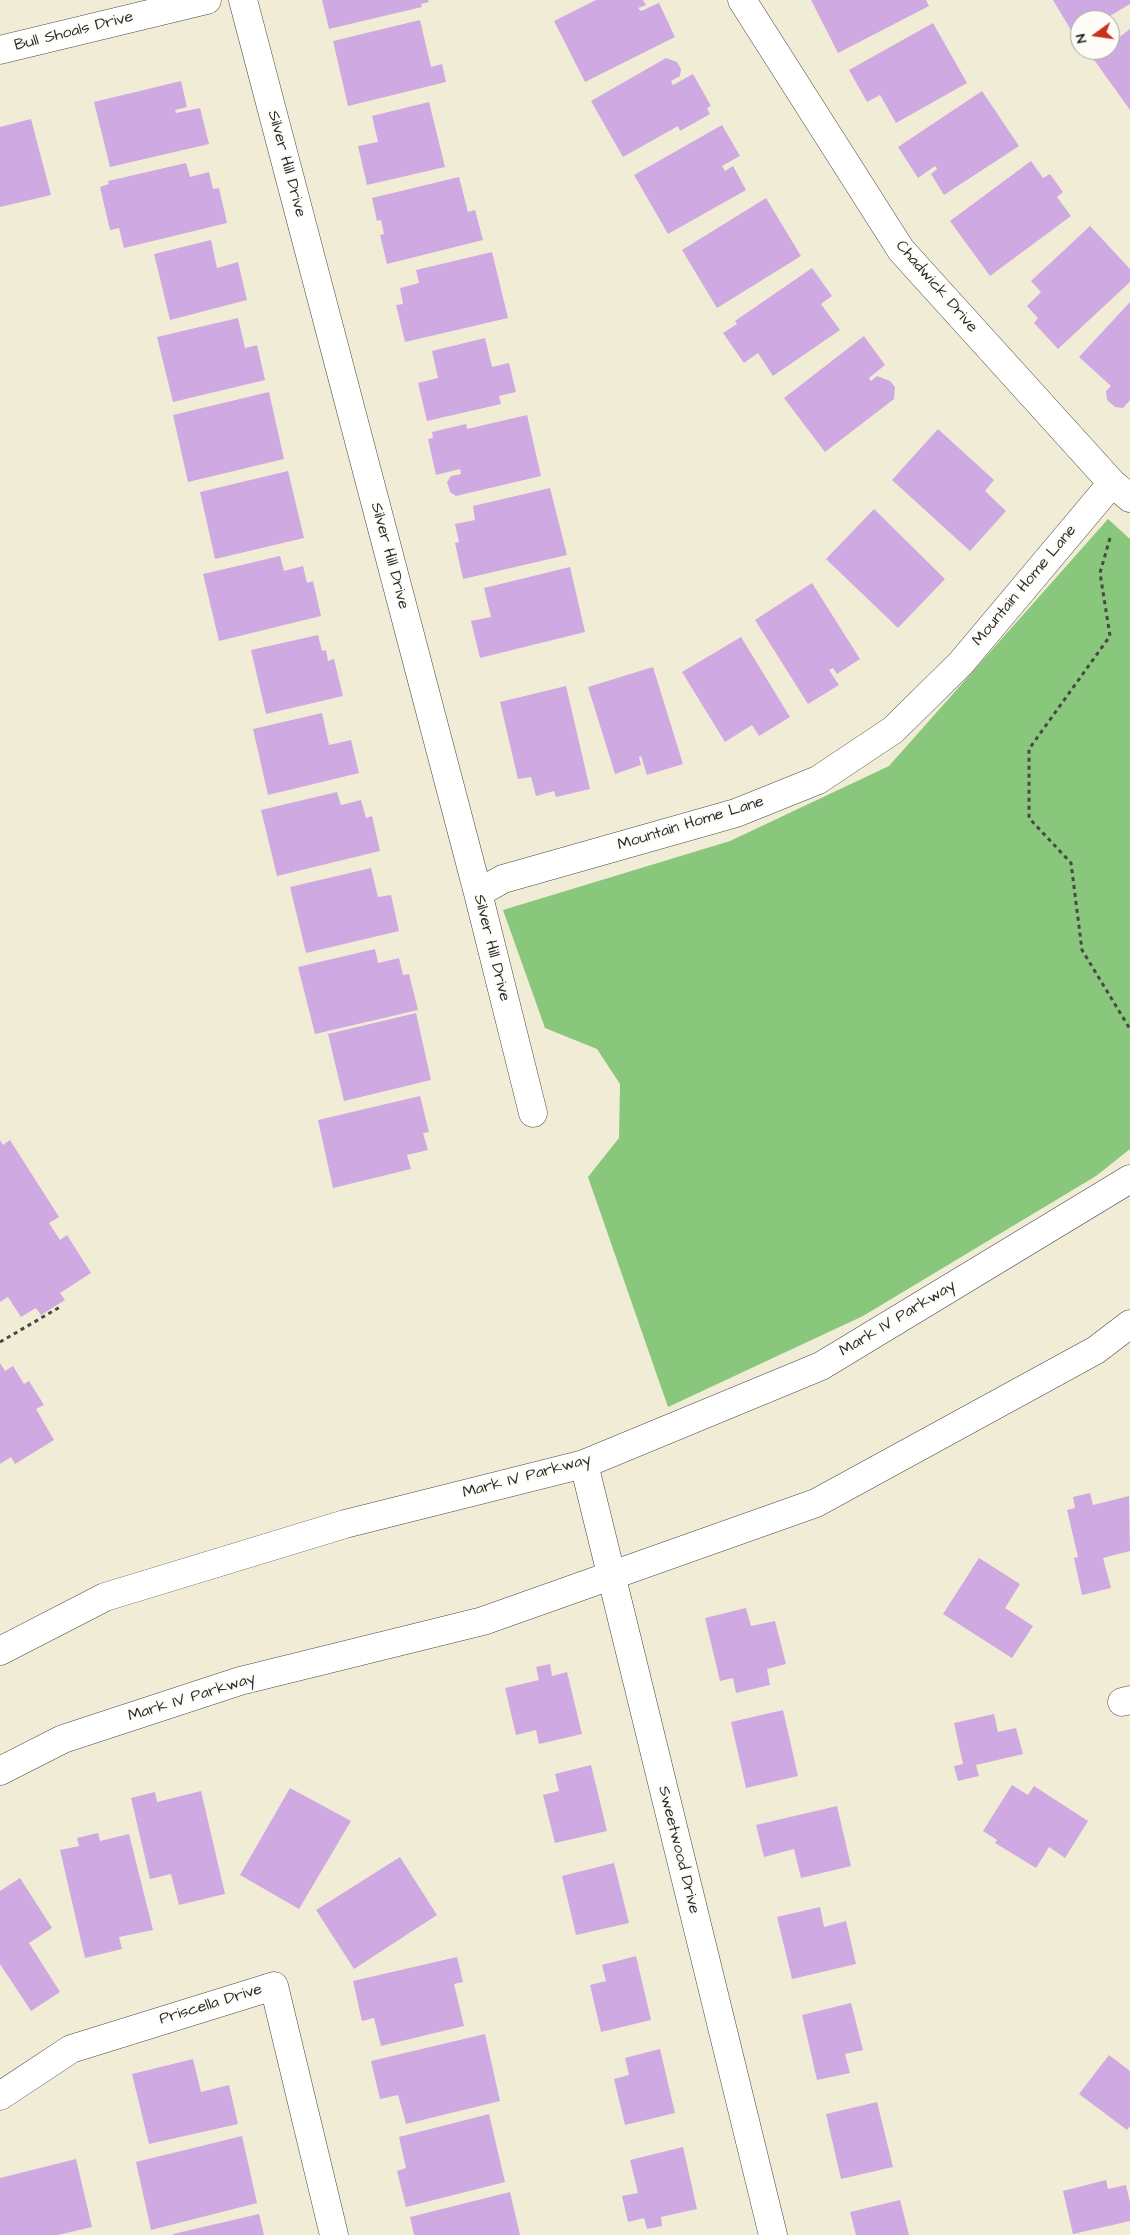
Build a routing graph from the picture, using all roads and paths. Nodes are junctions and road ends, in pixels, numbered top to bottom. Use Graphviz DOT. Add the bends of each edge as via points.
graph roads {
  1 [pos="207,0"];
  2 [pos="242,0"];
  3 [pos="742,0"];
  4 [pos="0,50"];
  5 [pos="1122,491"];
  6 [pos="478,893"];
  7 [pos="1130,1029"];
  8 [pos="533,1113"];
  9 [pos="1130,1179"];
  10 [pos="60,1307"];
  11 [pos="1130,1324"];
  12 [pos="0,1342"];
  13 [pos="584,1464"];
  14 [pos="611,1577"];
  15 [pos="0,1651"];
  16 [pos="0,1771"];
  17 [pos="0,2096"];
  18 [pos="334,2235"];
  19 [pos="773,2235"];
  1 -- 4 [label="street, Bull Shoals Drive"];
  2 -- 6 [label="street, Silver Hill Drive"];
  3 -- 5 [label="street, Chadwick Drive" via="901,250"];
  5 -- 6 [label="street, Mountain Home Lane" via="894,730 818,780 736,813 503,879"];
  5 -- 7 [label="path" via="1100,573 1110,636 1029,750 1029,818 1071,863 1082,950"];
  6 -- 8 [label="street, Silver Hill Drive"];
  9 -- 13 [label="street, Mark IV Parkway" via="821,1366"];
  10 -- 12 [label="path"];
  11 -- 14 [label="street, Mark IV Parkway" via="1096,1350 816,1503"];
  13 -- 14 [label="street, Sweetwood Drive"];
  13 -- 15 [label="street, Mark IV Parkway" via="345,1524 106,1597"];
  14 -- 16 [label="street, Mark IV Parkway" via="482,1621 240,1681 63,1739"];
  14 -- 19 [label="street, Sweetwood Drive"];
  17 -- 18 [label="street, Priscella Drive" via="70,2049 274,1986"];
}
